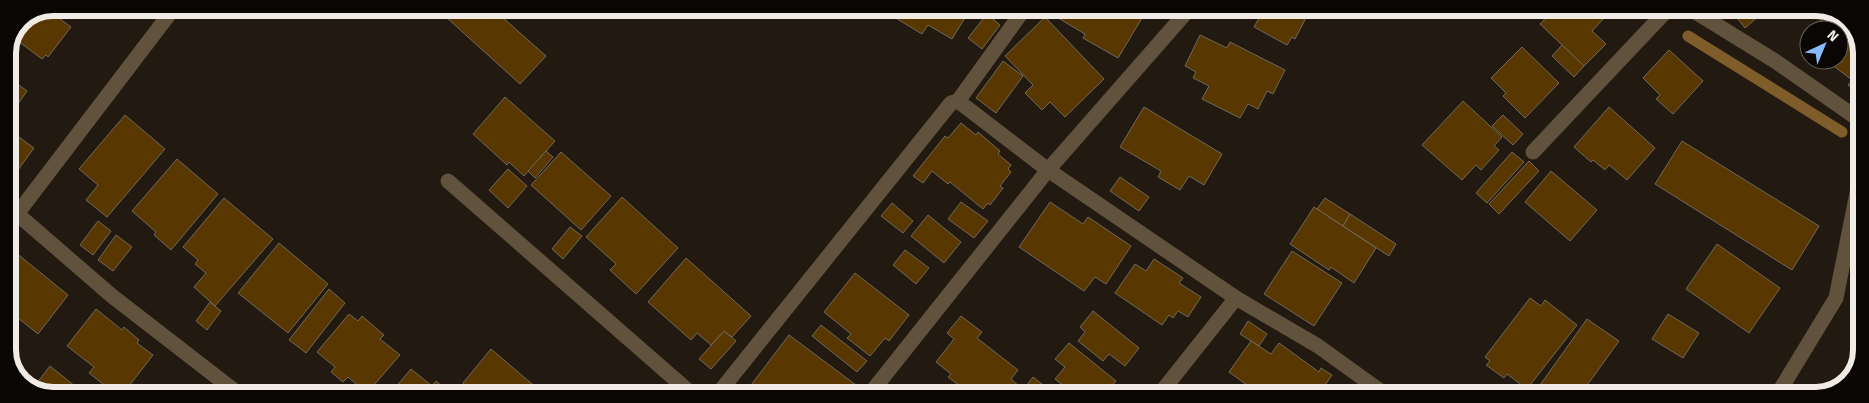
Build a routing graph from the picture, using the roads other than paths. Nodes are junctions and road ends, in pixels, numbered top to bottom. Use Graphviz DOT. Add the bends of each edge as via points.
graph roads {
  1 [pos="168,16"];
  2 [pos="1020,16"];
  3 [pos="1183,16"];
  4 [pos="1661,16"];
  5 [pos="1702,16"];
  6 [pos="958,101"];
  7 [pos="1853,115"];
  8 [pos="1533,152"];
  9 [pos="1048,170"];
  10 [pos="448,181"];
  11 [pos="16,205"];
  12 [pos="16,213"];
  13 [pos="1853,213"];
  14 [pos="1236,298"];
  15 [pos="230,387"];
  16 [pos="684,387"];
  17 [pos="723,387"];
  18 [pos="875,387"];
  19 [pos="1165,387"];
  20 [pos="1375,387"];
  21 [pos="1782,387"];
  1 -- 11 [label="street"];
  2 -- 6 [label="street"];
  3 -- 9 [label="street"];
  4 -- 8 [label="street"];
  5 -- 7 [label="street" via="1775,61"];
  6 -- 9 [label="street"];
  6 -- 17 [label="street" via="950,103"];
  9 -- 14 [label="street"];
  9 -- 18 [label="street"];
  10 -- 16 [label="street"];
  12 -- 15 [label="street" via="112,296"];
  13 -- 21 [label="street" via="1836,298"];
  14 -- 19 [label="street"];
  14 -- 20 [label="street" via="1318,346"];
}
